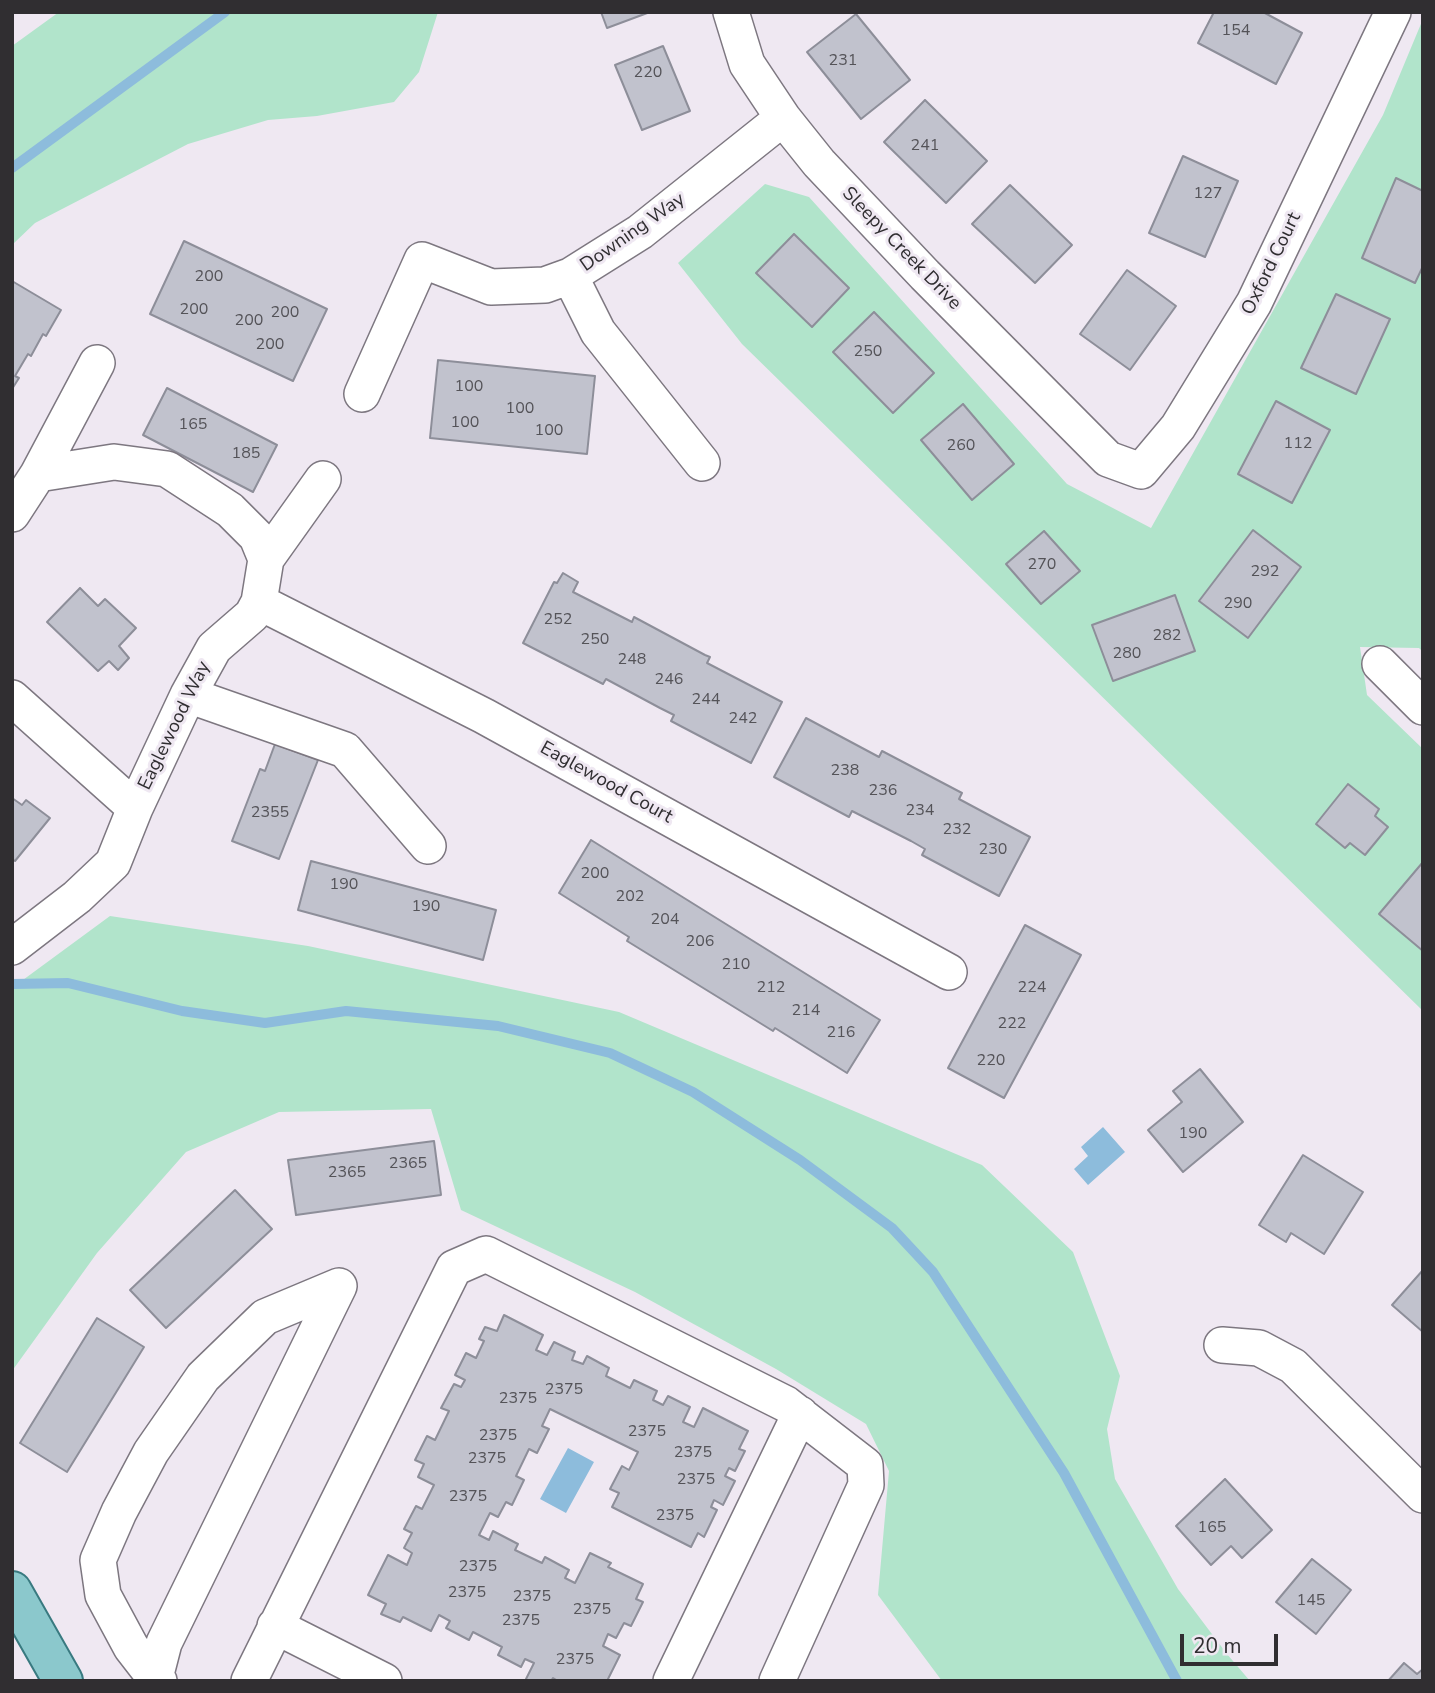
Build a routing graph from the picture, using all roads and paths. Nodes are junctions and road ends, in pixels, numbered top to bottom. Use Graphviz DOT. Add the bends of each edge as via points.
graph roads {
  1 [pos="731,12"];
  2 [pos="1393,12"];
  3 [pos="783,118"];
  4 [pos="570,276"];
  5 [pos="97,363"];
  6 [pos="362,394"];
  7 [pos="1108,459"];
  8 [pos="702,463"];
  9 [pos="38,474"];
  10 [pos="323,479"];
  11 [pos="12,514"];
  12 [pos="266,559"];
  13 [pos="259,602"];
  14 [pos="1380,664"];
  15 [pos="188,695"];
  16 [pos="12,698"];
  17 [pos="1423,707"];
  18 [pos="135,808"];
  19 [pos="428,846"];
  20 [pos="12,947"];
  21 [pos="949,972"];
  22 [pos="1222,1345"];
  23 [pos="800,1414"];
  24 [pos="1423,1495"];
  25 [pos="12,1591"];
  26 [pos="275,1626"];
  27 [pos="155,1680"];
  28 [pos="63,1681"];
  29 [pos="249,1681"];
  30 [pos="384,1681"];
  31 [pos="671,1681"];
  32 [pos="777,1681"];
  1 -- 3 [label="street, Sleepy Creek Drive" via="747,64"];
  2 -- 7 [label="street, Oxford Court" via="1254,303 1186,415 1141,471"];
  3 -- 4 [label="street, Downing Way" via="640,232"];
  3 -- 7 [label="street, Sleepy Creek Drive" via="858,206"];
  4 -- 6 [label="street, Downing Way" via="545,285 491,287 422,260"];
  4 -- 8 [label="street" via="598,332"];
  5 -- 9 [label="street"];
  9 -- 11 [label="street"];
  9 -- 12 [label="street" via="114,462 167,469 230,510 257,537"];
  10 -- 12 [label="street"];
  12 -- 13 [label="street"];
  13 -- 15 [label="street, Eaglewood Way" via="252,615 214,649"];
  13 -- 21 [label="street, Eaglewood Court" via="484,716"];
  14 -- 17 [label="street"];
  15 -- 18 [label="street, Eaglewood Way"];
  15 -- 19 [label="street" via="345,750"];
  16 -- 18 [label="street, Eaglewood Way"];
  18 -- 20 [label="street, Eaglewood Way" via="113,863"];
  22 -- 24 [label="street" via="1259,1348 1293,1366"];
  23 -- 26 [label="street" via="486,1254 454,1268"];
  23 -- 31 [label="street"];
  23 -- 32 [label="street" via="865,1465 866,1485"];
  25 -- 28 [label="main road"];
  26 -- 29 [label="street"];
  26 -- 30 [label="street"];
  27 -- 27 [label="street" via="164,1643 339,1286 265,1317 202,1377 151,1452 119,1512 98,1560 103,1595"];
}
